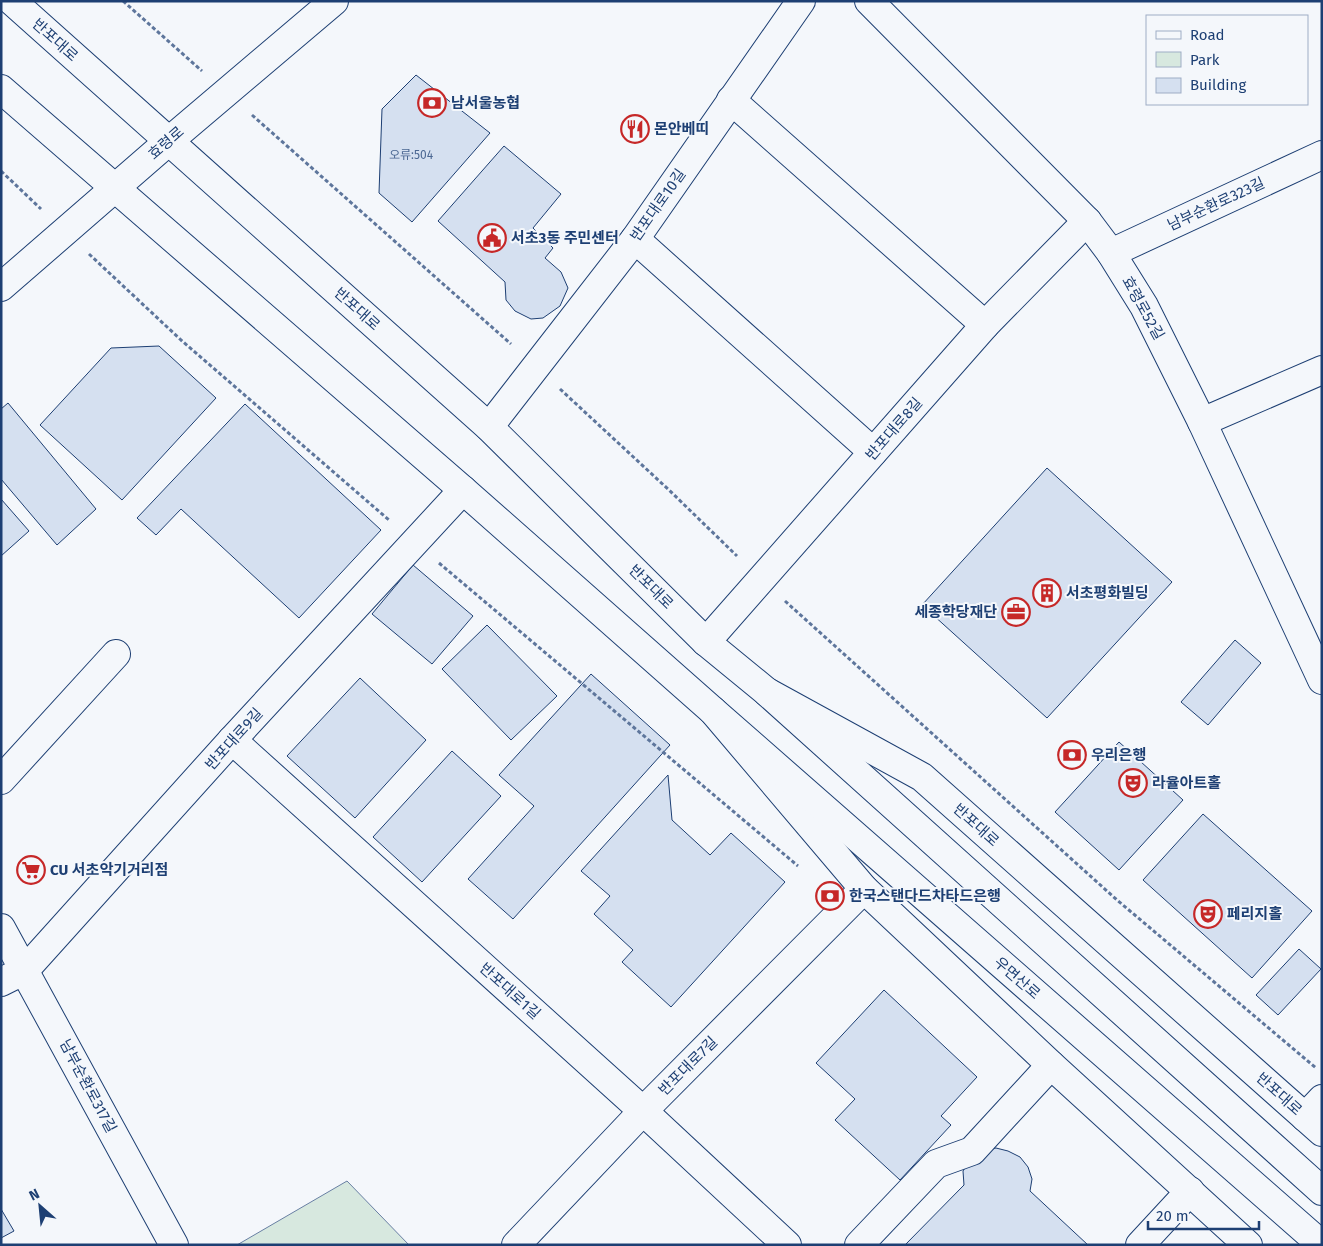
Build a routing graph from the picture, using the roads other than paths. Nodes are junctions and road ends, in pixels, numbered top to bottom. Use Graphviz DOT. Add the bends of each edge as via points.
graph roads {
  1 [pos="12,1"];
  2 [pos="334,1"];
  3 [pos="802,1"];
  4 [pos="869,1"];
  5 [pos="1,90"];
  6 [pos="731,100"];
  7 [pos="169,141"];
  8 [pos="1322,155"];
  9 [pos="116,188"];
  10 [pos="1087,221"];
  11 [pos="635,238"];
  12 [pos="1111,253"];
  13 [pos="1,287"];
  14 [pos="985,325"];
  15 [pos="1322,370"];
  16 [pos="1202,422"];
  17 [pos="489,427"];
  18 [pos="873,452"];
  19 [pos="463,490"];
  20 [pos="706,642"];
  21 [pos="116,654"];
  22 [pos="1322,680"];
  23 [pos="767,692"];
  24 [pos="713,711"];
  25 [pos="232,740"];
  26 [pos="1,780"];
  27 [pos="864,889"];
  28 [pos="1,928"];
  29 [pos="25,970"];
  30 [pos="1,982"];
  31 [pos="1051,1065"];
  32 [pos="643,1111"];
  33 [pos="1316,1116"];
  34 [pos="1322,1191"];
  35 [pos="1190,1192"];
  36 [pos="174,1245"];
  37 [pos="516,1245"];
  38 [pos="787,1245"];
  39 [pos="858,1245"];
  40 [pos="1140,1245"];
  41 [pos="1248,1245"];
  42 [pos="1322,1245"];
  1 -- 7 [label="main road, 반포대로"];
  2 -- 7 [label="main road, 효령로"];
  3 -- 6 [label="main road, 반포대로10길"];
  4 -- 10 [label="main road, 효령로52길"];
  5 -- 9 [label="main road"];
  6 -- 11 [label="main road, 반포대로10길"];
  6 -- 14 [label="main road"];
  7 -- 9 [label="main road, 효령로"];
  7 -- 17 [label="main road, 반포대로"];
  8 -- 12 [label="main road, 남부순환로323길"];
  9 -- 13 [label="main road, 효령로"];
  9 -- 19 [label="main road"];
  10 -- 12 [label="main road, 효령로52길"];
  10 -- 14 [label="main road, 반포대로8길"];
  11 -- 17 [label="main road, 반포대로10길"];
  11 -- 18 [label="main road"];
  12 -- 16 [label="main road, 효령로52길" via="1144,306"];
  14 -- 18 [label="main road, 반포대로8길"];
  15 -- 16 [label="main road"];
  16 -- 22 [label="main road, 효령로52길"];
  17 -- 20 [label="main road, 반포대로"];
  18 -- 20 [label="main road, 반포대로8길"];
  19 -- 24 [label="main road"];
  19 -- 25 [label="main road, 반포대로9길"];
  20 -- 23 [label="main road, 반포대로"];
  21 -- 26 [label="main road"];
  23 -- 33 [label="main road, 반포대로" via="922,777"];
  23 -- 34 [label="main road"];
  24 -- 27 [label="main road"];
  24 -- 42 [label="main road, 우면산로"];
  25 -- 29 [label="main road, 반포대로9길"];
  25 -- 32 [label="main road, 반포대로1길"];
  27 -- 31 [label="main road"];
  27 -- 32 [label="main road, 반포대로7길"];
  28 -- 29 [label="main road, 남부순환로317길"];
  29 -- 30 [label="main road, 반포대로9길"];
  29 -- 36 [label="main road, 남부순환로317길"];
  31 -- 35 [label="main road"];
  31 -- 39 [label="main road" via="972,1151 936,1164"];
  32 -- 37 [label="main road, 반포대로7길"];
  32 -- 38 [label="main road, 반포대로1길"];
  35 -- 40 [label="main road"];
  35 -- 41 [label="main road"];
}
